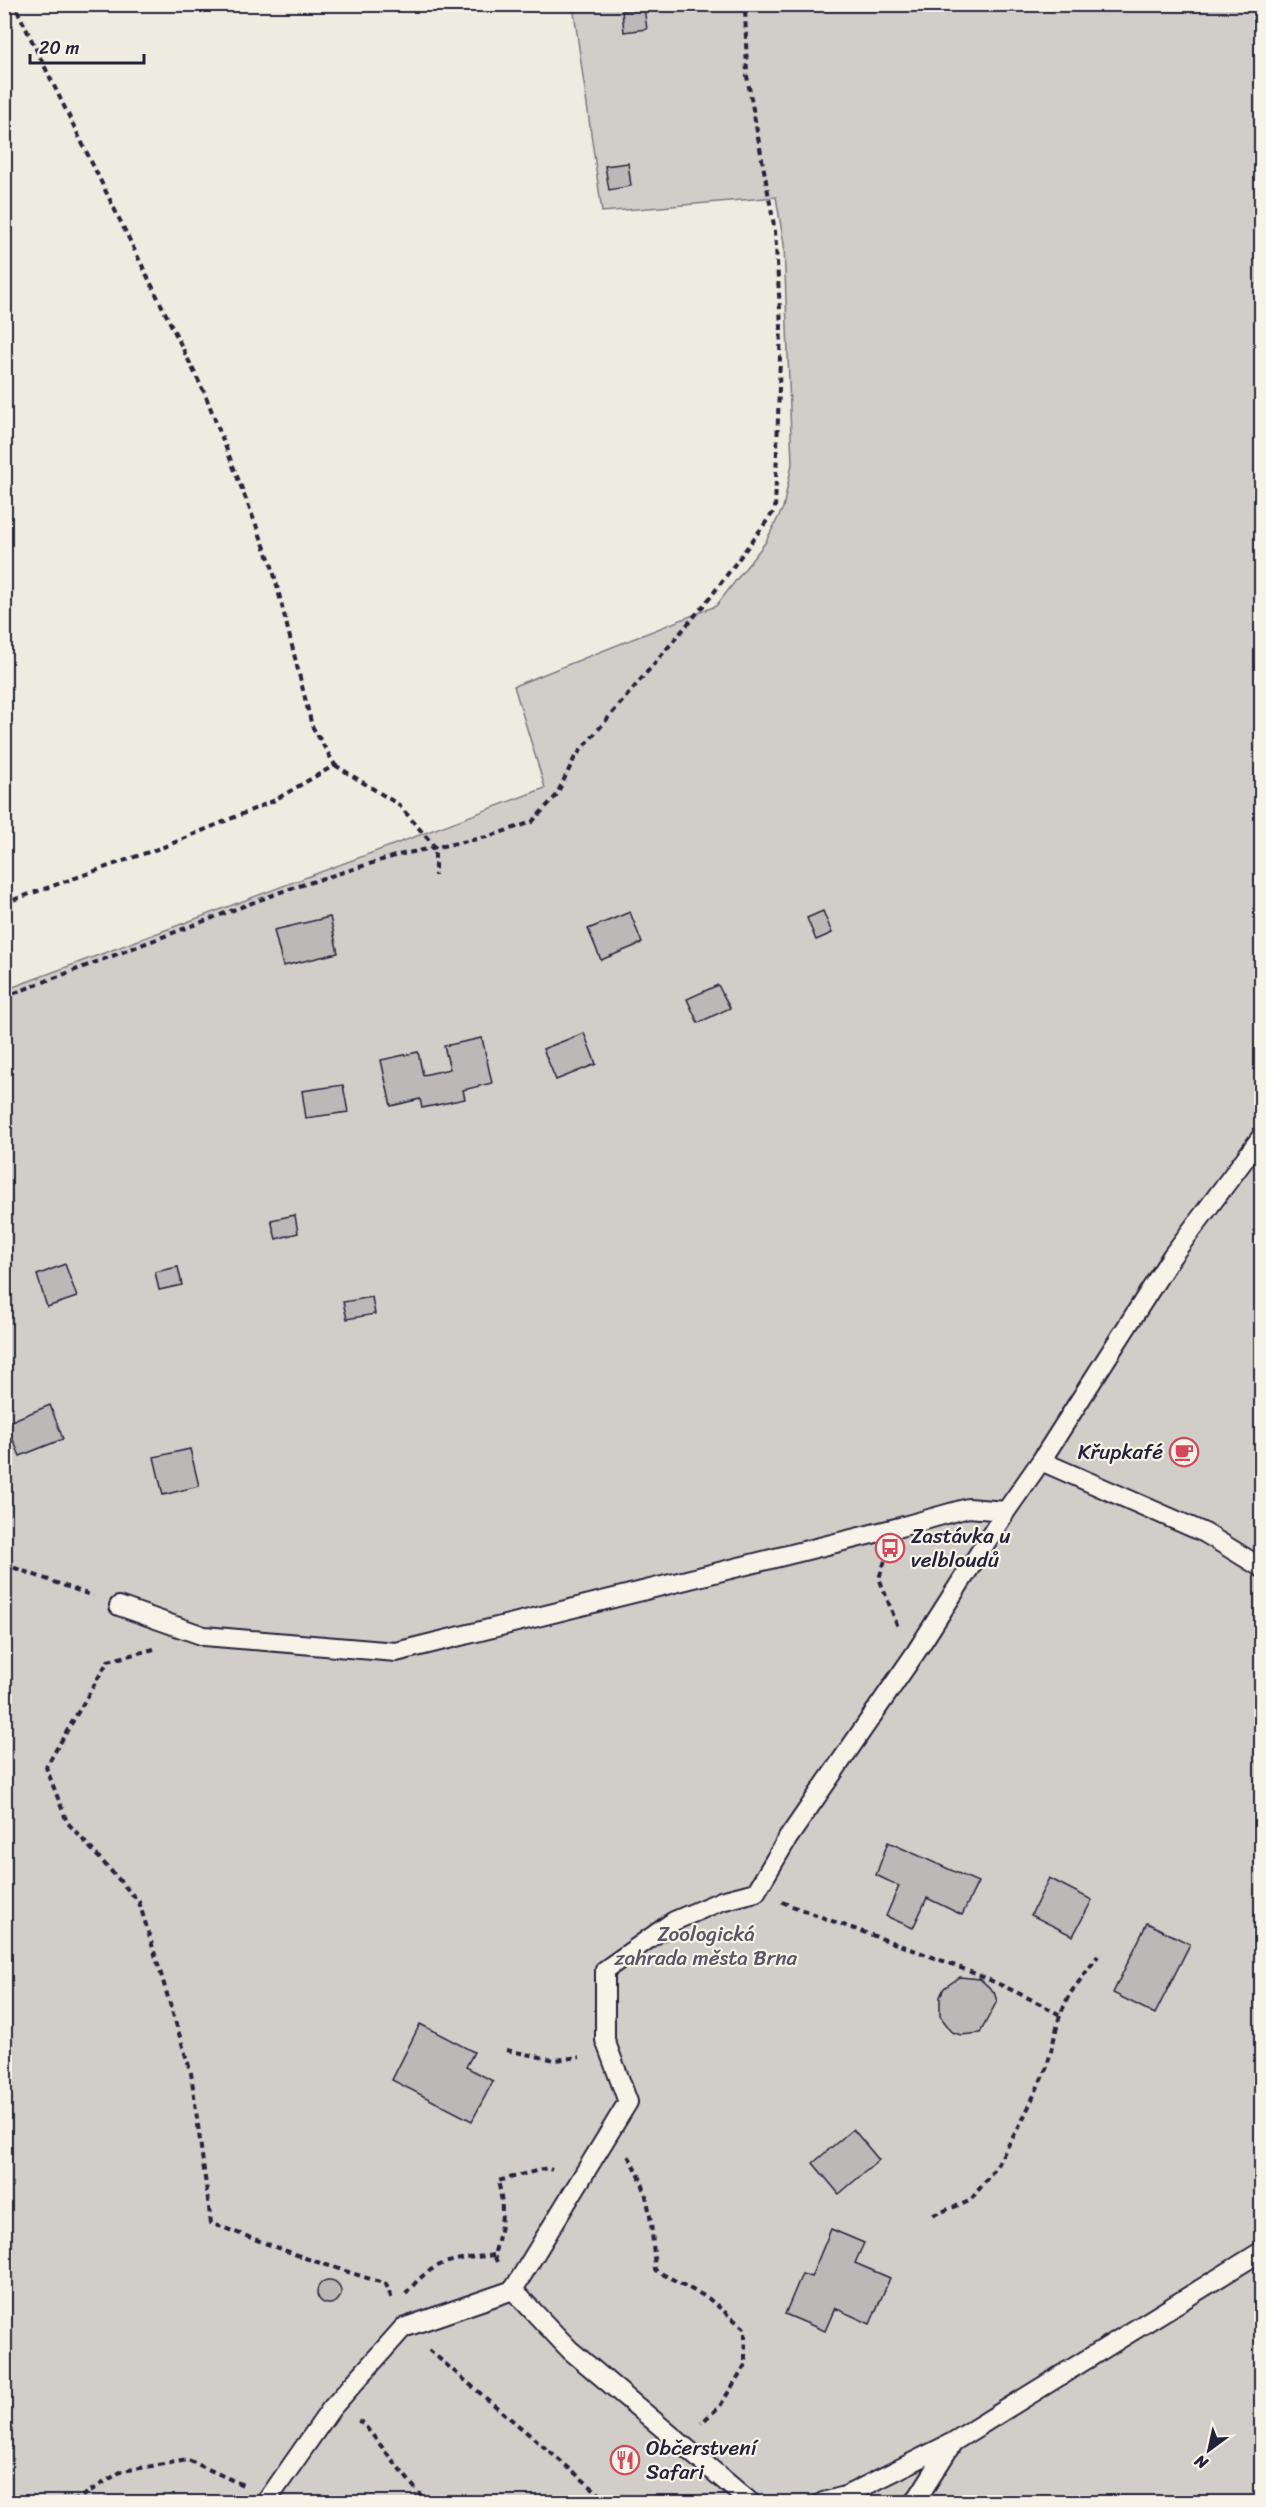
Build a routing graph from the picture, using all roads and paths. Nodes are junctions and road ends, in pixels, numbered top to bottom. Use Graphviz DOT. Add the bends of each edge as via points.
graph roads {
  1 [pos="15,4"];
  2 [pos="745,4"];
  3 [pos="334,765"];
  4 [pos="435,847"];
  5 [pos="435,876"];
  6 [pos="4,903"];
  7 [pos="4,997"];
  8 [pos="1262,1136"];
  9 [pos="1041,1461"];
  10 [pos="1006,1511"];
  11 [pos="900,1527"];
  12 [pos="4,1564"];
  13 [pos="1262,1568"];
  14 [pos="120,1606"];
  15 [pos="204,1636"];
  16 [pos="916,1652"];
  17 [pos="756,1892"];
  18 [pos="1098,1956"];
  19 [pos="1060,2015"];
  20 [pos="605,2040"];
  21 [pos="506,2050"];
  22 [pos="610,2131"];
  23 [pos="581,2179"];
  24 [pos="933,2215"];
  25 [pos="1262,2251"];
  26 [pos="494,2255"];
  27 [pos="517,2284"];
  28 [pos="403,2328"];
  29 [pos="331,2409"];
  30 [pos="953,2442"];
  31 [pos="677,2443"];
  32 [pos="602,2496"];
  33 [pos="267,2500"];
  34 [pos="74,2502"];
  35 [pos="426,2502"];
  36 [pos="598,2502"];
  37 [pos="748,2502"];
  38 [pos="823,2502"];
  39 [pos="915,2502"];
  1 -- 3 [label="path" via="205,394 272,566 312,726"];
  2 -- 4 [label="path" via="747,76 775,231 781,327 775,510 709,599 575,757 556,796 532,822 487,837"];
  3 -- 4 [label="path" via="399,805"];
  3 -- 6 [label="path" via="273,801 177,842"];
  4 -- 5 [label="path"];
  4 -- 7 [label="path" via="286,890"];
  8 -- 9 [label="lane" via="1172,1256"];
  9 -- 10 [label="lane"];
  9 -- 13 [label="lane" via="1196,1528"];
  10 -- 11 [label="lane" via="968,1508"];
  10 -- 16 [label="lane"];
  11 -- 15 [label="lane" via="396,1652"];
  11 -- 16 [label="path" via="879,1578 894,1621"];
  12 -- 14 [label="path"];
  14 -- 15 [label="lane"];
  15 -- 26 [label="path" via="108,1661 46,1767 67,1822 139,1902 191,2073 211,2223 386,2284 396,2308 431,2267"];
  16 -- 17 [label="lane" via="788,1838"];
  17 -- 19 [label="path" via="972,1972"];
  17 -- 20 [label="lane" via="721,1901 674,1921 605,1970"];
  18 -- 19 [label="path" via="1069,1995"];
  19 -- 24 [label="path" via="1047,2067 996,2168 970,2201"];
  20 -- 21 [label="path" via="584,2057 555,2060"];
  20 -- 22 [label="lane" via="628,2102"];
  22 -- 23 [label="lane"];
  22 -- 31 [label="path" via="639,2170 652,2228 655,2270 708,2298 745,2329 745,2365 720,2406"];
  23 -- 26 [label="path" via="547,2168 498,2181 504,2221"];
  23 -- 27 [label="lane"];
  25 -- 30 [label="lane"];
  26 -- 27 [label="path" via="503,2274"];
  27 -- 28 [label="lane"];
  27 -- 31 [label="lane" via="570,2350"];
  28 -- 29 [label="lane"];
  28 -- 32 [label="path"];
  29 -- 33 [label="lane"];
  29 -- 35 [label="path" via="362,2422"];
  30 -- 38 [label="lane" via="845,2496"];
  30 -- 39 [label="lane"];
  31 -- 37 [label="lane"];
  32 -- 36 [label="path"];
  32 -- 37 [label="path"];
  33 -- 34 [label="path" via="188,2460 122,2471"];
}
